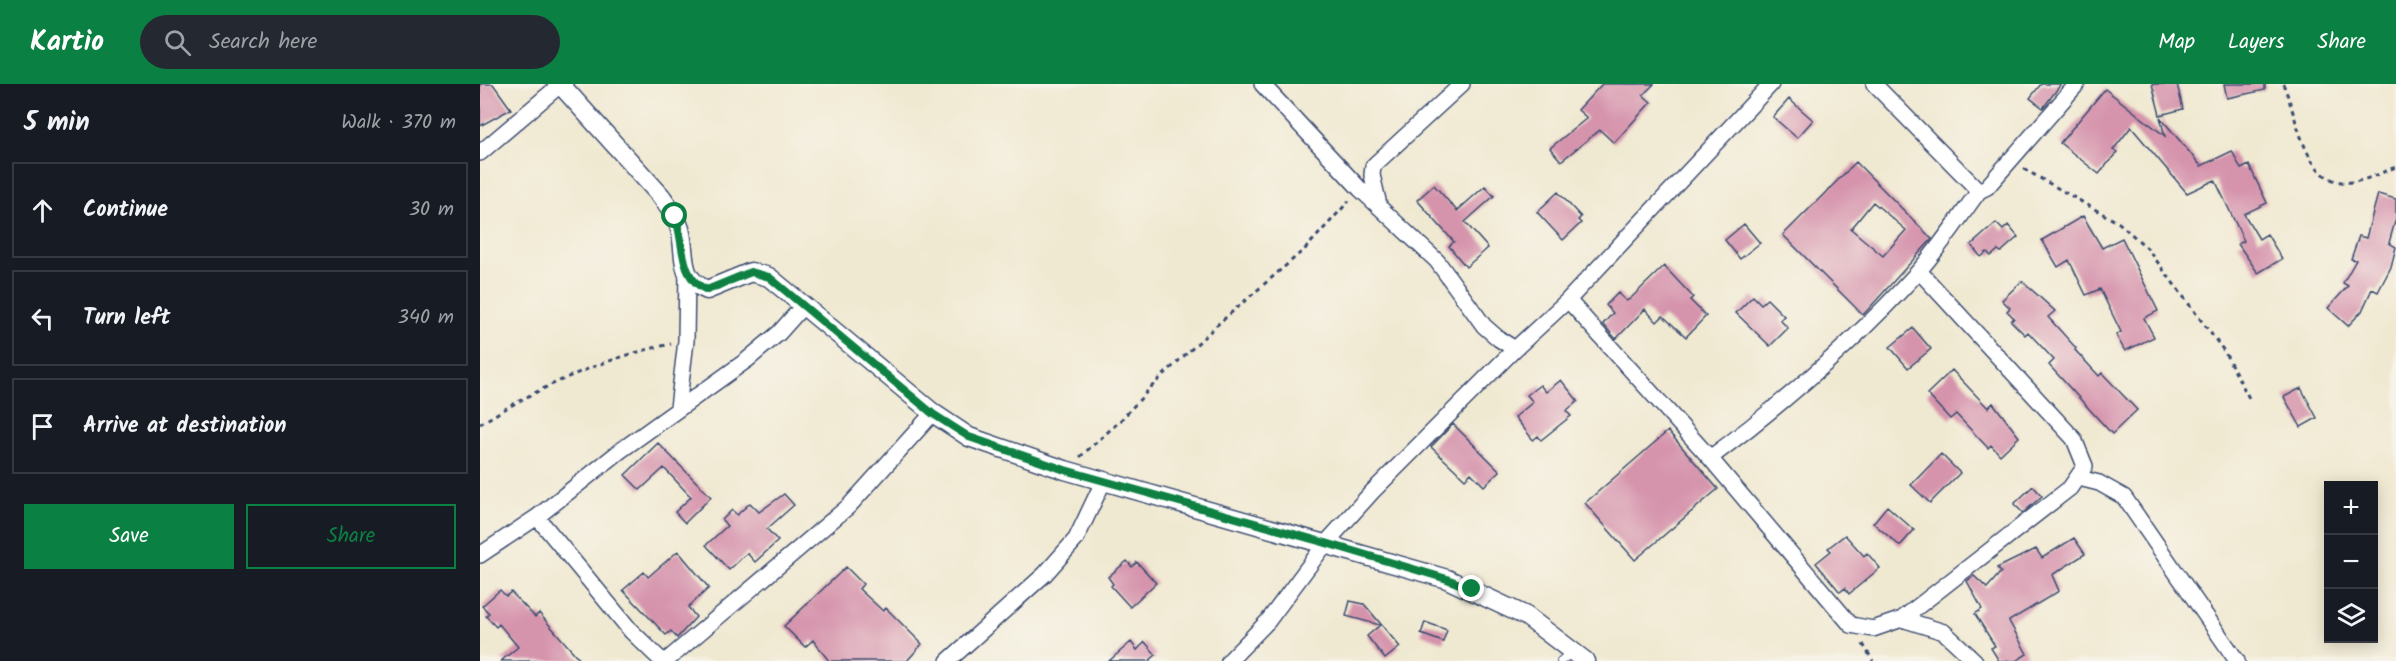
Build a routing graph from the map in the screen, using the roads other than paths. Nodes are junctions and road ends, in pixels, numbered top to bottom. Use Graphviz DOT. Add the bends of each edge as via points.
graph roads {
  1 [pos="560,84"];
  2 [pos="1262,84"];
  3 [pos="1462,84"];
  4 [pos="1771,84"];
  5 [pos="1874,84"];
  6 [pos="2077,84"];
  7 [pos="480,153"];
  8 [pos="1979,191"];
  9 [pos="1379,205"];
  10 [pos="1918,271"];
  11 [pos="687,273"];
  12 [pos="1568,300"];
  13 [pos="802,306"];
  14 [pos="1515,349"];
  15 [pos="678,408"];
  16 [pos="933,414"];
  17 [pos="1710,458"];
  18 [pos="2079,478"];
  19 [pos="1104,480"];
  20 [pos="537,517"];
  21 [pos="1326,543"];
  22 [pos="480,555"];
  23 [pos="1902,619"];
  24 [pos="1574,657"];
  25 [pos="664,661"];
  26 [pos="948,661"];
  27 [pos="1229,661"];
  28 [pos="1975,661"];
  29 [pos="2237,661"];
  1 -- 7 [label="street"];
  1 -- 11 [label="street" via="675,216"];
  2 -- 9 [label="street"];
  3 -- 9 [label="street" via="1373,166"];
  4 -- 12 [label="street"];
  5 -- 8 [label="street"];
  6 -- 8 [label="street" via="1987,187"];
  8 -- 10 [label="street"];
  9 -- 14 [label="street" via="1437,261 1485,326"];
  10 -- 17 [label="street" via="1804,383"];
  10 -- 18 [label="street" via="2074,439 2085,466"];
  11 -- 13 [label="street" via="696,285 707,290 751,272 769,277"];
  11 -- 15 [label="street" via="686,340"];
  12 -- 14 [label="street"];
  12 -- 17 [label="street"];
  13 -- 15 [label="street" via="779,333 747,360"];
  13 -- 16 [label="street"];
  14 -- 21 [label="street"];
  15 -- 20 [label="street"];
  16 -- 19 [label="street" via="969,437"];
  16 -- 25 [label="street" via="849,506"];
  17 -- 23 [label="street" via="1851,625 1873,629"];
  18 -- 23 [label="street"];
  18 -- 29 [label="street" via="2124,496"];
  19 -- 21 [label="street"];
  19 -- 26 [label="street" via="1076,539 1045,574"];
  20 -- 22 [label="street"];
  20 -- 25 [label="street" via="632,631"];
  21 -- 24 [label="street" via="1472,589 1526,616"];
  21 -- 27 [label="street" via="1268,621"];
  23 -- 28 [label="street" via="1944,632"];
}
